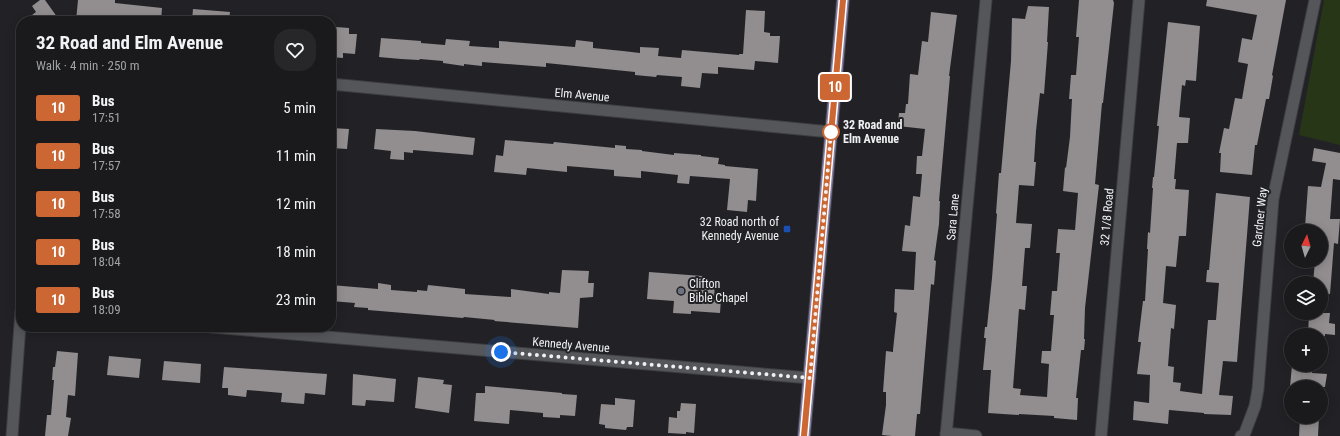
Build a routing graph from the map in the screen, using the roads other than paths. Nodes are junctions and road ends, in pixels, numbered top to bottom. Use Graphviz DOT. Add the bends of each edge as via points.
graph roads {
  1 [pos="843,0"];
  2 [pos="986,0"];
  3 [pos="1138,0"];
  4 [pos="1315,0"];
  5 [pos="336,84"];
  6 [pos="831,132"];
  7 [pos="19,332"];
  8 [pos="270,332"];
  9 [pos="810,378"];
  10 [pos="946,434"];
  11 [pos="12,436"];
  12 [pos="804,436"];
  13 [pos="976,436"];
  14 [pos="1101,436"];
  15 [pos="1241,436"];
  1 -- 6 [label="main road"];
  2 -- 10 [label="street, Sara Lane"];
  3 -- 14 [label="street, 32 1/8 Road"];
  4 -- 15 [label="street, Gardner Way" via="1273,199 1258,389 1255,406 1244,435"];
  5 -- 6 [label="street, Elm Avenue"];
  6 -- 9 [label="main road"];
  7 -- 11 [label="street"];
  8 -- 9 [label="street, Kennedy Avenue"];
  9 -- 12 [label="main road"];
  10 -- 13 [label="street"];
}
